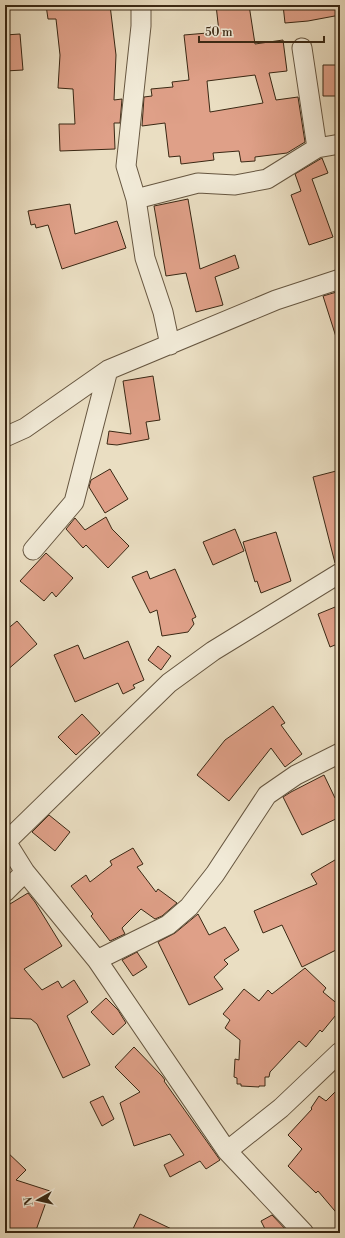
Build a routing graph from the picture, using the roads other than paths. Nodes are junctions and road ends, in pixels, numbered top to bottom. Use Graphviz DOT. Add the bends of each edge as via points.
graph roads {
  1 [pos="141,5"];
  2 [pos="302,48"];
  3 [pos="340,144"];
  4 [pos="317,148"];
  5 [pos="136,199"];
  6 [pos="340,279"];
  7 [pos="170,345"];
  8 [pos="108,370"];
  9 [pos="5,437"];
  10 [pos="33,550"];
  11 [pos="340,573"];
  12 [pos="340,753"];
  13 [pos="6,841"];
  14 [pos="25,872"];
  15 [pos="5,892"];
  16 [pos="97,960"];
  17 [pos="340,1052"];
  18 [pos="227,1151"];
  19 [pos="304,1233"];
  1 -- 5 [label="street" via="126,166"];
  2 -- 4 [label="street"];
  3 -- 4 [label="street"];
  4 -- 5 [label="street" via="267,179 235,185 198,183"];
  5 -- 7 [label="street" via="145,258 163,312"];
  6 -- 7 [label="street" via="276,300"];
  7 -- 8 [label="street"];
  8 -- 9 [label="street" via="25,428"];
  8 -- 10 [label="street" via="74,502"];
  11 -- 13 [label="street" via="213,651 169,683"];
  12 -- 16 [label="street" via="296,775 267,795 190,907 168,925"];
  13 -- 14 [label="street"];
  14 -- 15 [label="street"];
  14 -- 16 [label="street"];
  16 -- 18 [label="street"];
  17 -- 18 [label="street" via="281,1108"];
  18 -- 19 [label="street"];
}
